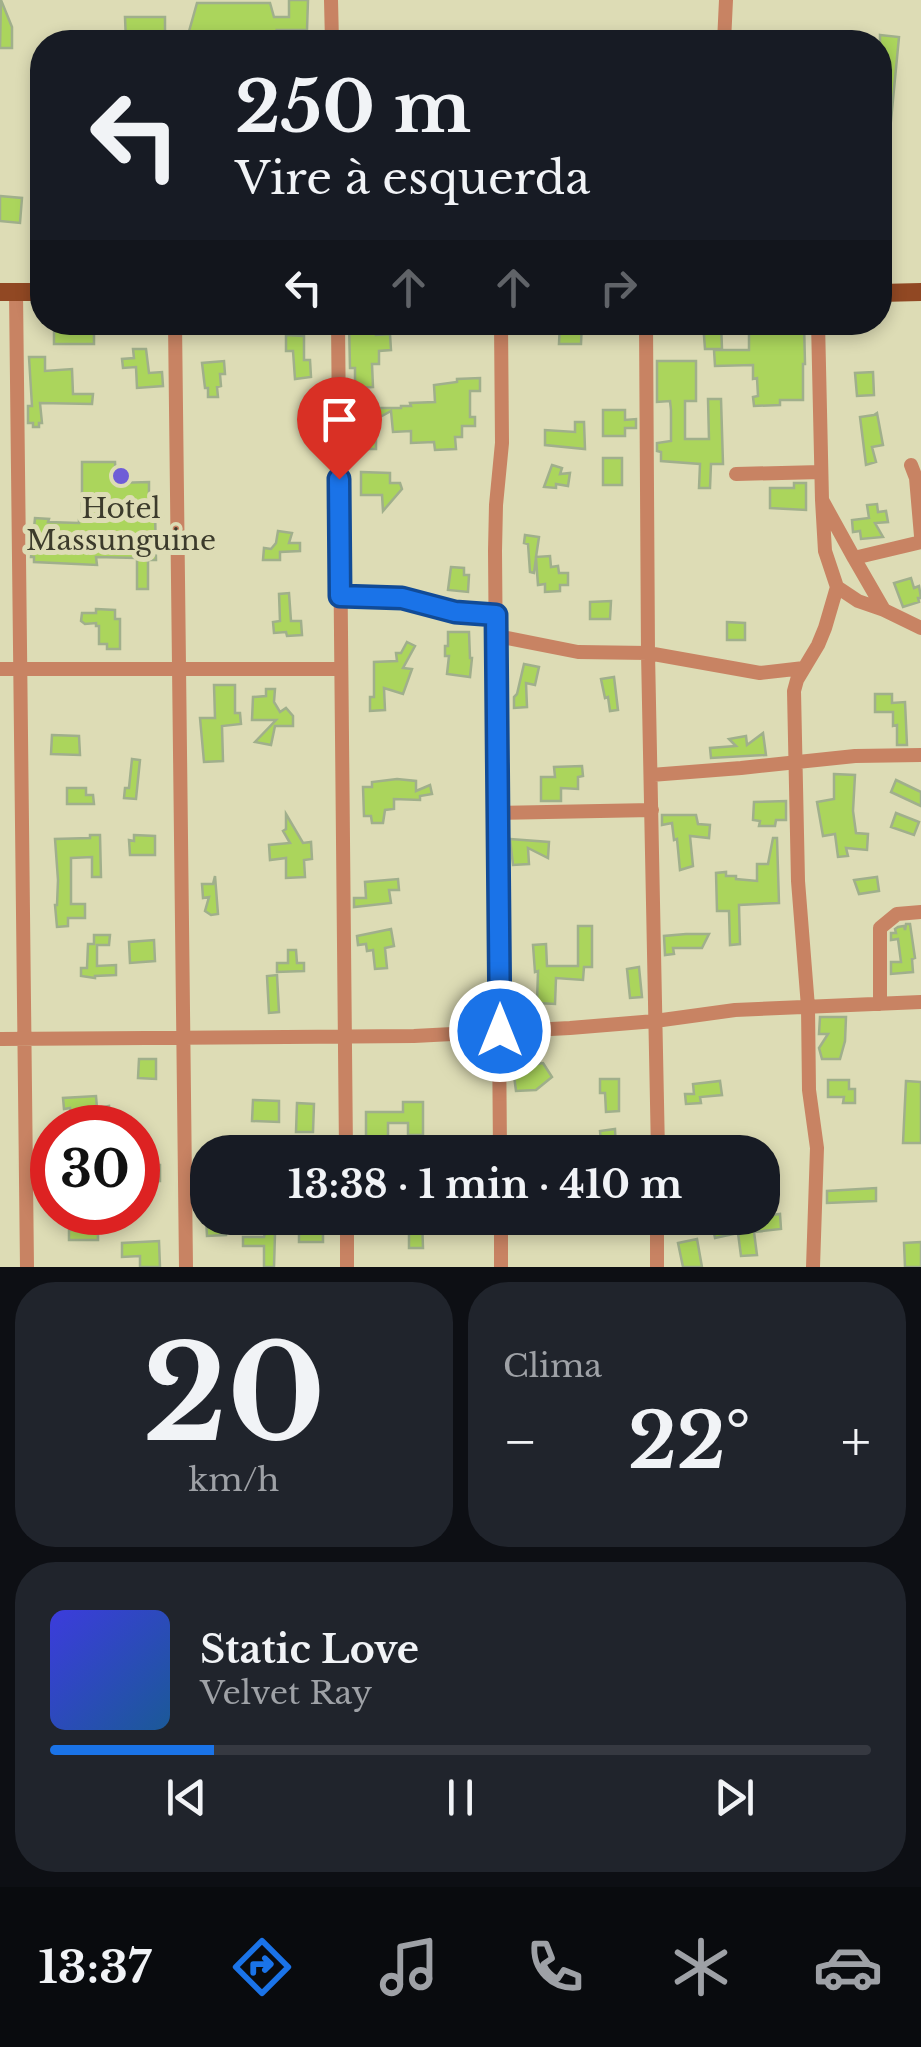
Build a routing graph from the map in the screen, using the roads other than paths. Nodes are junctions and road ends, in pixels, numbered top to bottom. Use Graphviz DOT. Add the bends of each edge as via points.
graph roads {
  1 [pos="331,0"];
  2 [pos="726,0"];
  3 [pos="332,30"];
  4 [pos="725,30"];
  5 [pos="8,292"];
  6 [pos="921,292"];
  7 [pos="892,293"];
  8 [pos="176,335"];
  9 [pos="338,335"];
  10 [pos="502,335"];
  11 [pos="646,335"];
  12 [pos="818,335"];
  13 [pos="912,465"];
  14 [pos="821,472"];
  15 [pos="736,474"];
  16 [pos="822,500"];
  17 [pos="921,539"];
  18 [pos="854,558"];
  19 [pos="837,587"];
  20 [pos="340,596"];
  21 [pos="884,610"];
  22 [pos="496,615"];
  23 [pos="921,628"];
  24 [pos="497,636"];
  25 [pos="648,653"];
  26 [pos="21,668"];
  27 [pos="180,668"];
  28 [pos="804,668"];
  29 [pos="0,669"];
  30 [pos="340,669"];
  31 [pos="760,673"];
  32 [pos="794,691"];
  33 [pos="921,754"];
  34 [pos="797,762"];
  35 [pos="651,775"];
  36 [pos="652,810"];
  37 [pos="498,813"];
  38 [pos="921,912"];
  39 [pos="921,1002"];
  40 [pos="880,1004"];
  41 [pos="808,1007"];
  42 [pos="655,1021"];
  43 [pos="500,1031"];
  44 [pos="182,1037"];
  45 [pos="345,1038"];
  46 [pos="0,1039"];
  47 [pos="24,1039"];
  48 [pos="346,1135"];
  49 [pos="500,1135"];
  50 [pos="658,1135"];
  51 [pos="346,1235"];
  52 [pos="500,1235"];
  53 [pos="658,1235"];
  54 [pos="27,1267"];
  55 [pos="186,1267"];
  56 [pos="347,1267"];
  57 [pos="501,1267"];
  58 [pos="657,1267"];
  59 [pos="812,1267"];
  1 -- 3 [label="street"];
  2 -- 4 [label="street"];
  5 -- 26 [label="street"];
  6 -- 7 [label="main road"];
  8 -- 27 [label="street"];
  9 -- 20 [label="street"];
  10 -- 22 [label="street"];
  11 -- 25 [label="street"];
  12 -- 14 [label="street"];
  13 -- 17 [label="street"];
  14 -- 15 [label="street"];
  14 -- 16 [label="street"];
  16 -- 18 [label="street"];
  16 -- 19 [label="street" via="825,551"];
  17 -- 18 [label="street"];
  18 -- 21 [label="street"];
  19 -- 21 [label="street"];
  19 -- 28 [label="street" via="826,628"];
  20 -- 22 [label="street" via="402,598"];
  20 -- 30 [label="street"];
  21 -- 23 [label="street"];
  22 -- 24 [label="street"];
  24 -- 25 [label="street" via="578,652"];
  24 -- 37 [label="street"];
  25 -- 31 [label="street"];
  25 -- 35 [label="street"];
  26 -- 27 [label="street"];
  26 -- 29 [label="street"];
  26 -- 47 [label="street"];
  27 -- 30 [label="street"];
  27 -- 44 [label="street"];
  28 -- 31 [label="street"];
  28 -- 32 [label="street"];
  30 -- 45 [label="street"];
  31 -- 32 [label="street"];
  32 -- 34 [label="street"];
  33 -- 34 [label="street"];
  34 -- 35 [label="street"];
  34 -- 41 [label="street"];
  35 -- 36 [label="street"];
  36 -- 37 [label="street"];
  36 -- 42 [label="street"];
  37 -- 43 [label="street"];
  38 -- 40 [label="street" via="897,914 880,928"];
  39 -- 40 [label="street"];
  40 -- 41 [label="street"];
  41 -- 42 [label="street"];
  41 -- 59 [label="street" via="818,1148"];
  42 -- 43 [label="street"];
  42 -- 50 [label="street"];
  43 -- 45 [label="street"];
  43 -- 49 [label="street"];
  44 -- 45 [label="street"];
  44 -- 47 [label="street"];
  44 -- 55 [label="street"];
  45 -- 48 [label="street"];
  46 -- 47 [label="street"];
  47 -- 54 [label="street"];
  51 -- 56 [label="street"];
  52 -- 57 [label="street"];
  53 -- 58 [label="street"];
}
